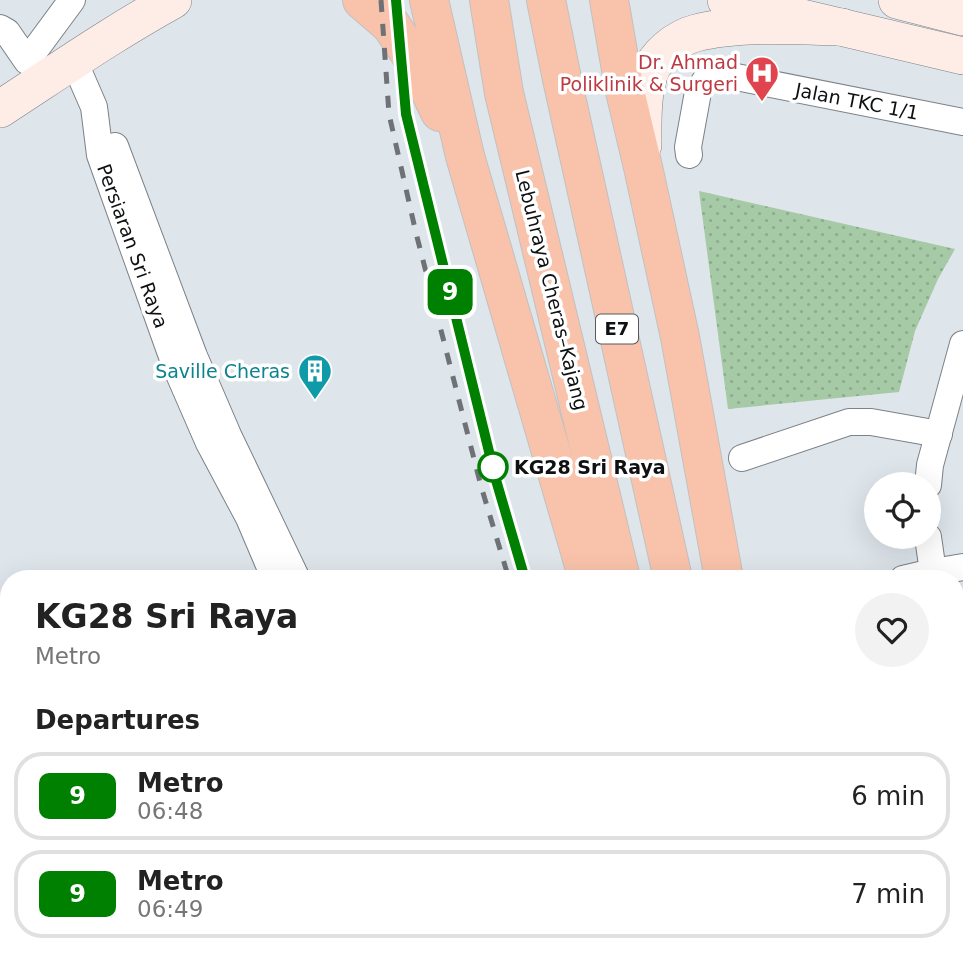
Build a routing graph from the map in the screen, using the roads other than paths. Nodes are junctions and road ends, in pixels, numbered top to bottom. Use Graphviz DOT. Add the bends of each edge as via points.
graph roads {
  1 [pos="72,0"];
  2 [pos="122,0"];
  3 [pos="173,0"];
  4 [pos="362,0"];
  5 [pos="429,0"];
  6 [pos="489,0"];
  7 [pos="546,0"];
  8 [pos="609,0"];
  9 [pos="726,0"];
  10 [pos="897,0"];
  11 [pos="963,17"];
  12 [pos="842,27"];
  13 [pos="0,28"];
  14 [pos="963,56"];
  15 [pos="74,61"];
  16 [pos="13,70"];
  17 [pos="94,107"];
  18 [pos="0,109"];
  19 [pos="963,122"];
  20 [pos="690,155"];
  21 [pos="466,156"];
  22 [pos="643,167"];
  23 [pos="963,344"];
  24 [pos="939,434"];
  25 [pos="742,458"];
  26 [pos="929,472"];
  27 [pos="249,518"];
  28 [pos="930,549"];
  29 [pos="963,567"];
  30 [pos="255,570"];
  31 [pos="271,570"];
  32 [pos="293,570"];
  33 [pos="585,570"];
  34 [pos="619,570"];
  35 [pos="671,570"];
  36 [pos="722,570"];
  37 [pos="933,570"];
  38 [pos="945,570"];
  1 -- 16 [label="street"];
  2 -- 16 [label="main road"];
  3 -- 15 [label="main road"];
  4 -- 21 [label="highway" via="391,25"];
  5 -- 21 [label="highway"];
  6 -- 34 [label="highway, Lebuhraya Cheras–Kajang" via="504,93"];
  7 -- 35 [label="highway, E7"];
  8 -- 22 [label="highway"];
  9 -- 12 [label="main road"];
  10 -- 11 [label="main road"];
  12 -- 14 [label="main road"];
  12 -- 22 [label="main road" via="719,29 694,33 674,43 649,72 643,108"];
  13 -- 16 [label="street" via="7,32"];
  15 -- 17 [label="street, Persiaran Sri Raya"];
  15 -- 18 [label="main road"];
  17 -- 27 [label="street, Persiaran Sri Raya" via="100,155 175,365"];
  17 -- 32 [label="street, Persiaran Sri Raya" via="117,149 194,356"];
  19 -- 20 [label="street, Jalan TKC 1/1" via="721,74 706,79 698,92"];
  21 -- 33 [label="highway"];
  22 -- 36 [label="highway"];
  23 -- 24 [label="street"];
  24 -- 25 [label="street" via="849,422"];
  24 -- 26 [label="street"];
  27 -- 30 [label="street"];
  27 -- 31 [label="street, Persiaran Sri Raya"];
  28 -- 37 [label="street"];
  29 -- 38 [label="street"];
}
